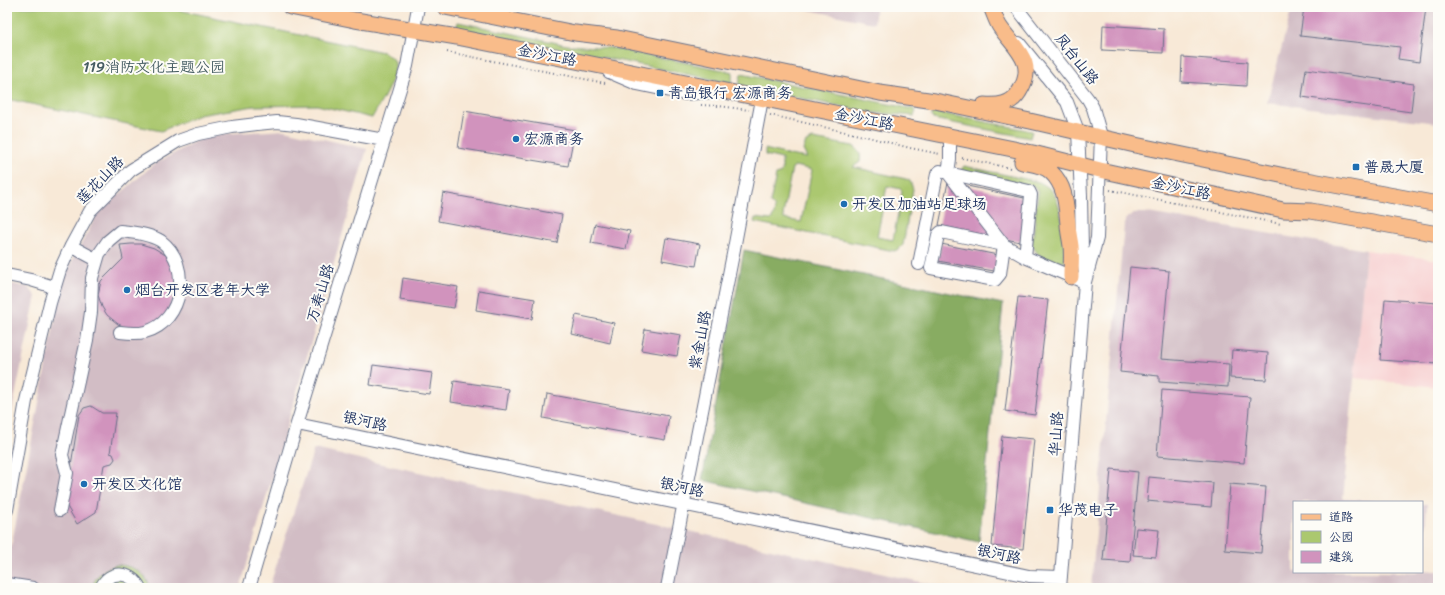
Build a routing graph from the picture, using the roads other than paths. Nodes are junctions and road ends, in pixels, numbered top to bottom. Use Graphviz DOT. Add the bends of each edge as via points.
graph roads {
  1 [pos="290,7"];
  2 [pos="418,7"];
  3 [pos="446,7"];
  4 [pos="992,7"];
  5 [pos="1016,7"];
  6 [pos="415,30"];
  7 [pos="935,101"];
  8 [pos="760,106"];
  9 [pos="1078,130"];
  10 [pos="950,136"];
  11 [pos="1101,136"];
  12 [pos="384,140"];
  13 [pos="1080,166"];
  14 [pos="1100,170"];
  15 [pos="948,172"];
  16 [pos="1438,204"];
  17 [pos="1438,234"];
  18 [pos="1004,245"];
  19 [pos="71,246"];
  20 [pos="1025,257"];
  21 [pos="97,260"];
  22 [pos="919,264"];
  23 [pos="7,275"];
  24 [pos="1071,277"];
  25 [pos="1085,282"];
  26 [pos="54,287"];
  27 [pos="120,332"];
  28 [pos="297,424"];
  29 [pos="683,504"];
  30 [pos="7,510"];
  31 [pos="60,510"];
  32 [pos="1061,582"];
  33 [pos="141,583"];
  34 [pos="7,584"];
  35 [pos="33,588"];
  36 [pos="101,588"];
  37 [pos="249,588"];
  38 [pos="668,588"];
  1 -- 6 [label="main road, 金沙江路"];
  2 -- 6 [label="street, 万寿山路"];
  3 -- 7 [label="main road, 金沙江路" via="574,34 625,40 880,93"];
  4 -- 7 [label="main road" via="999,26 1024,58 1027,76 1024,85 1011,101 1003,105"];
  4 -- 9 [label="street" via="1067,102"];
  5 -- 11 [label="street, 凤台山路" via="1088,99"];
  6 -- 8 [label="main road, 金沙江路" via="727,92"];
  6 -- 12 [label="street, 万寿山路" via="407,66"];
  7 -- 9 [label="main road, 金沙江路"];
  8 -- 10 [label="main road, 金沙江路"];
  8 -- 29 [label="street, 紫金山路"];
  9 -- 11 [label="main road, 金沙江路"];
  9 -- 13 [label="street"];
  10 -- 13 [label="main road, 金沙江路" via="1033,153"];
  10 -- 15 [label="street"];
  10 -- 24 [label="main road" via="986,153 1040,166 1055,176 1062,187 1067,204"];
  11 -- 14 [label="street, 凤台山路"];
  11 -- 16 [label="main road, 金沙江路" via="1277,174"];
  12 -- 19 [label="street, 莲花山路" via="277,122 198,134 178,141 131,170 90,211"];
  12 -- 28 [label="street, 万寿山路"];
  13 -- 14 [label="main road, 金沙江路"];
  13 -- 25 [label="street"];
  14 -- 17 [label="main road, 金沙江路" via="1283,210 1310,211"];
  14 -- 25 [label="street, 凤台山路" via="1097,238"];
  15 -- 18 [label="street"];
  15 -- 20 [label="street" via="1029,191 1031,195"];
  15 -- 22 [label="street" via="940,171 937,174"];
  18 -- 18 [label="street" via="942,232 938,235 931,268 995,280 1000,274"];
  18 -- 20 [label="street"];
  19 -- 21 [label="street"];
  19 -- 26 [label="street, 莲花山路"];
  20 -- 24 [label="street"];
  21 -- 27 [label="street" via="108,241 120,232 144,234 160,240 177,260 180,290 169,315 157,327 145,332"];
  21 -- 31 [label="street" via="92,278 87,340 62,455 66,473"];
  23 -- 26 [label="street"];
  24 -- 25 [label="street"];
  25 -- 32 [label="street, 华山路"];
  26 -- 30 [label="street, 莲花山路" via="26,401"];
  28 -- 29 [label="street, 银河路"];
  28 -- 37 [label="street, 万寿山路"];
  29 -- 32 [label="street, 银河路"];
  29 -- 38 [label="street, 紫金山路"];
  33 -- 36 [label="street" via="125,570 117,574 106,574"];
  34 -- 35 [label="street"];
}
